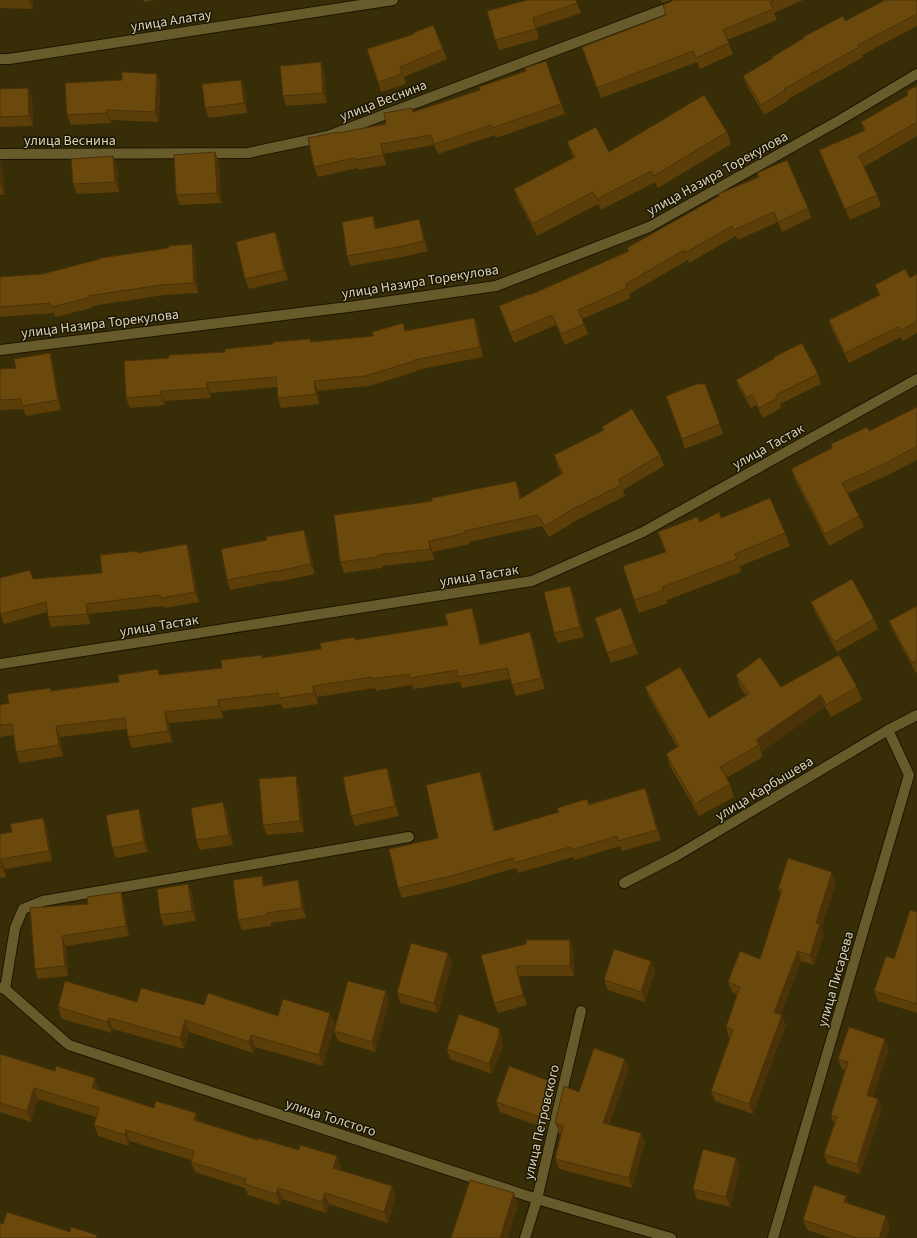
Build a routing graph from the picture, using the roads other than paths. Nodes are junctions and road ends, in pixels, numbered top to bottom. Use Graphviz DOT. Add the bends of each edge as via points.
graph roads {
  1 [pos="393,0"];
  2 [pos="689,0"];
  3 [pos="0,59"];
  4 [pos="917,74"];
  5 [pos="0,154"];
  6 [pos="0,350"];
  7 [pos="917,379"];
  8 [pos="0,664"];
  9 [pos="917,715"];
  10 [pos="888,730"];
  11 [pos="913,776"];
  12 [pos="410,837"];
  13 [pos="624,883"];
  14 [pos="2,989"];
  15 [pos="581,1012"];
  16 [pos="537,1199"];
  17 [pos="525,1238"];
  18 [pos="671,1238"];
  19 [pos="773,1238"];
  1 -- 3 [label="street, улица Алатау"];
  2 -- 5 [label="street, улица Веснина" via="328,136 248,153"];
  4 -- 6 [label="street, улица Назира Торекулова" via="649,227 496,286"];
  7 -- 8 [label="street, улица Тастак" via="643,532 532,581"];
  9 -- 10 [label="street, улица Карбышева"];
  10 -- 11 [label="street, улица Писарева"];
  10 -- 13 [label="street, улица Карбышева" via="676,856"];
  11 -- 19 [label="street, улица Писарева"];
  12 -- 14 [label="street" via="43,901 23,909 15,928"];
  14 -- 16 [label="street, улица Толстого" via="69,1045"];
  15 -- 16 [label="street, улица Петровского"];
  16 -- 17 [label="street, улица Петровского"];
  16 -- 18 [label="street, улица Толстого"];
}
